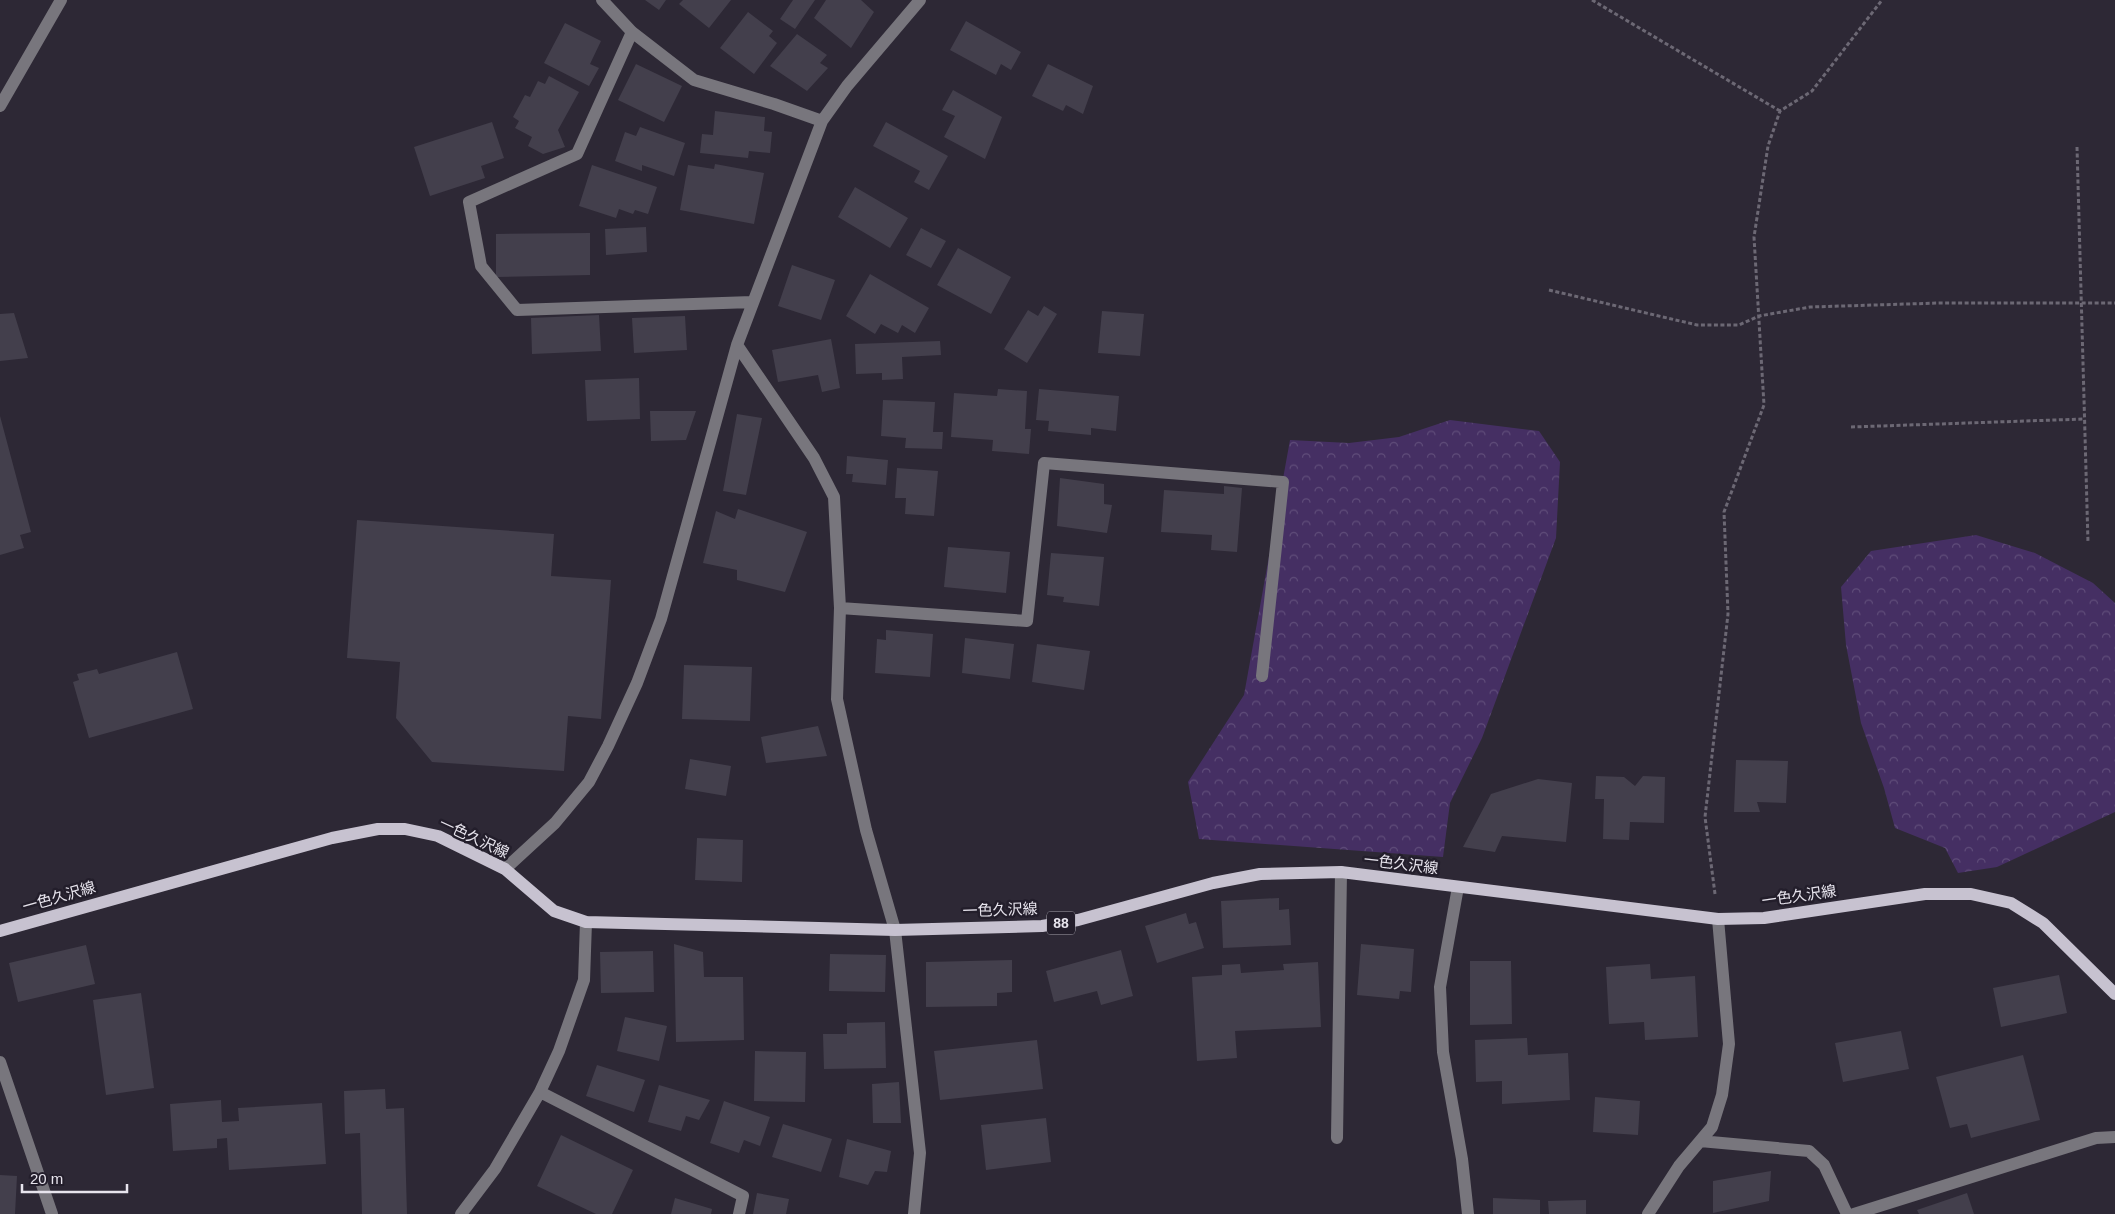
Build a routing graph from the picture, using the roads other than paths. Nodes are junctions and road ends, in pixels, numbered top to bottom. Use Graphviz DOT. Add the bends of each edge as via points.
graph roads {
  1 [pos="61,0"];
  2 [pos="602,0"];
  3 [pos="920,0"];
  4 [pos="632,32"];
  5 [pos="0,106"];
  6 [pos="822,121"];
  7 [pos="752,302"];
  8 [pos="736,345"];
  9 [pos="840,608"];
  10 [pos="1262,676"];
  11 [pos="505,869"];
  12 [pos="1341,872"];
  13 [pos="1458,887"];
  14 [pos="1718,919"];
  15 [pos="586,922"];
  16 [pos="896,930"];
  17 [pos="0,931"];
  18 [pos="2115,994"];
  19 [pos="0,1062"];
  20 [pos="540,1092"];
  21 [pos="2115,1137"];
  22 [pos="1337,1138"];
  23 [pos="1700,1141"];
  24 [pos="52,1214"];
  25 [pos="461,1214"];
  26 [pos="739,1214"];
  27 [pos="914,1214"];
  28 [pos="1468,1214"];
  29 [pos="1648,1214"];
  30 [pos="1847,1214"];
  31 [pos="1854,1214"];
  1 -- 5 [label="street"];
  2 -- 4 [label="street"];
  3 -- 6 [label="street" via="847,86"];
  4 -- 6 [label="street" via="694,80"];
  4 -- 7 [label="street" via="577,154 469,202 481,266 517,310"];
  6 -- 7 [label="street"];
  7 -- 8 [label="street"];
  8 -- 9 [label="street" via="814,458 834,497"];
  8 -- 11 [label="street" via="661,619 636,683 589,782 555,822"];
  9 -- 10 [label="street" via="1027,621 1044,463 1283,482"];
  9 -- 16 [label="street" via="837,699 866,830"];
  11 -- 15 [label="main road, 一色久沢線 / 88" via="554,911"];
  11 -- 17 [label="main road, 一色久沢線 / 88" via="438,836 405,829 378,829 332,838"];
  12 -- 13 [label="main road, 一色久沢線 / 88"];
  12 -- 16 [label="main road, 一色久沢線 / 88" via="1260,874 1213,882 1078,920 1042,926"];
  12 -- 22 [label="street"];
  13 -- 14 [label="main road, 一色久沢線 / 88"];
  13 -- 28 [label="street" via="1440,987 1442,1052 1462,1159"];
  14 -- 18 [label="main road, 一色久沢線 / 88" via="1764,918 1925,894 1971,894 2011,903 2043,923"];
  14 -- 23 [label="street" via="1729,1044 1722,1095 1712,1127"];
  15 -- 16 [label="main road, 一色久沢線 / 88"];
  15 -- 20 [label="street" via="584,980 560,1051"];
  16 -- 27 [label="street" via="920,1153"];
  19 -- 24 [label="street"];
  20 -- 25 [label="street" via="495,1169"];
  20 -- 26 [label="street" via="743,1196"];
  21 -- 31 [label="street" via="2096,1138"];
  23 -- 29 [label="street" via="1679,1166"];
  23 -- 30 [label="street" via="1809,1151 1824,1165"];
}
